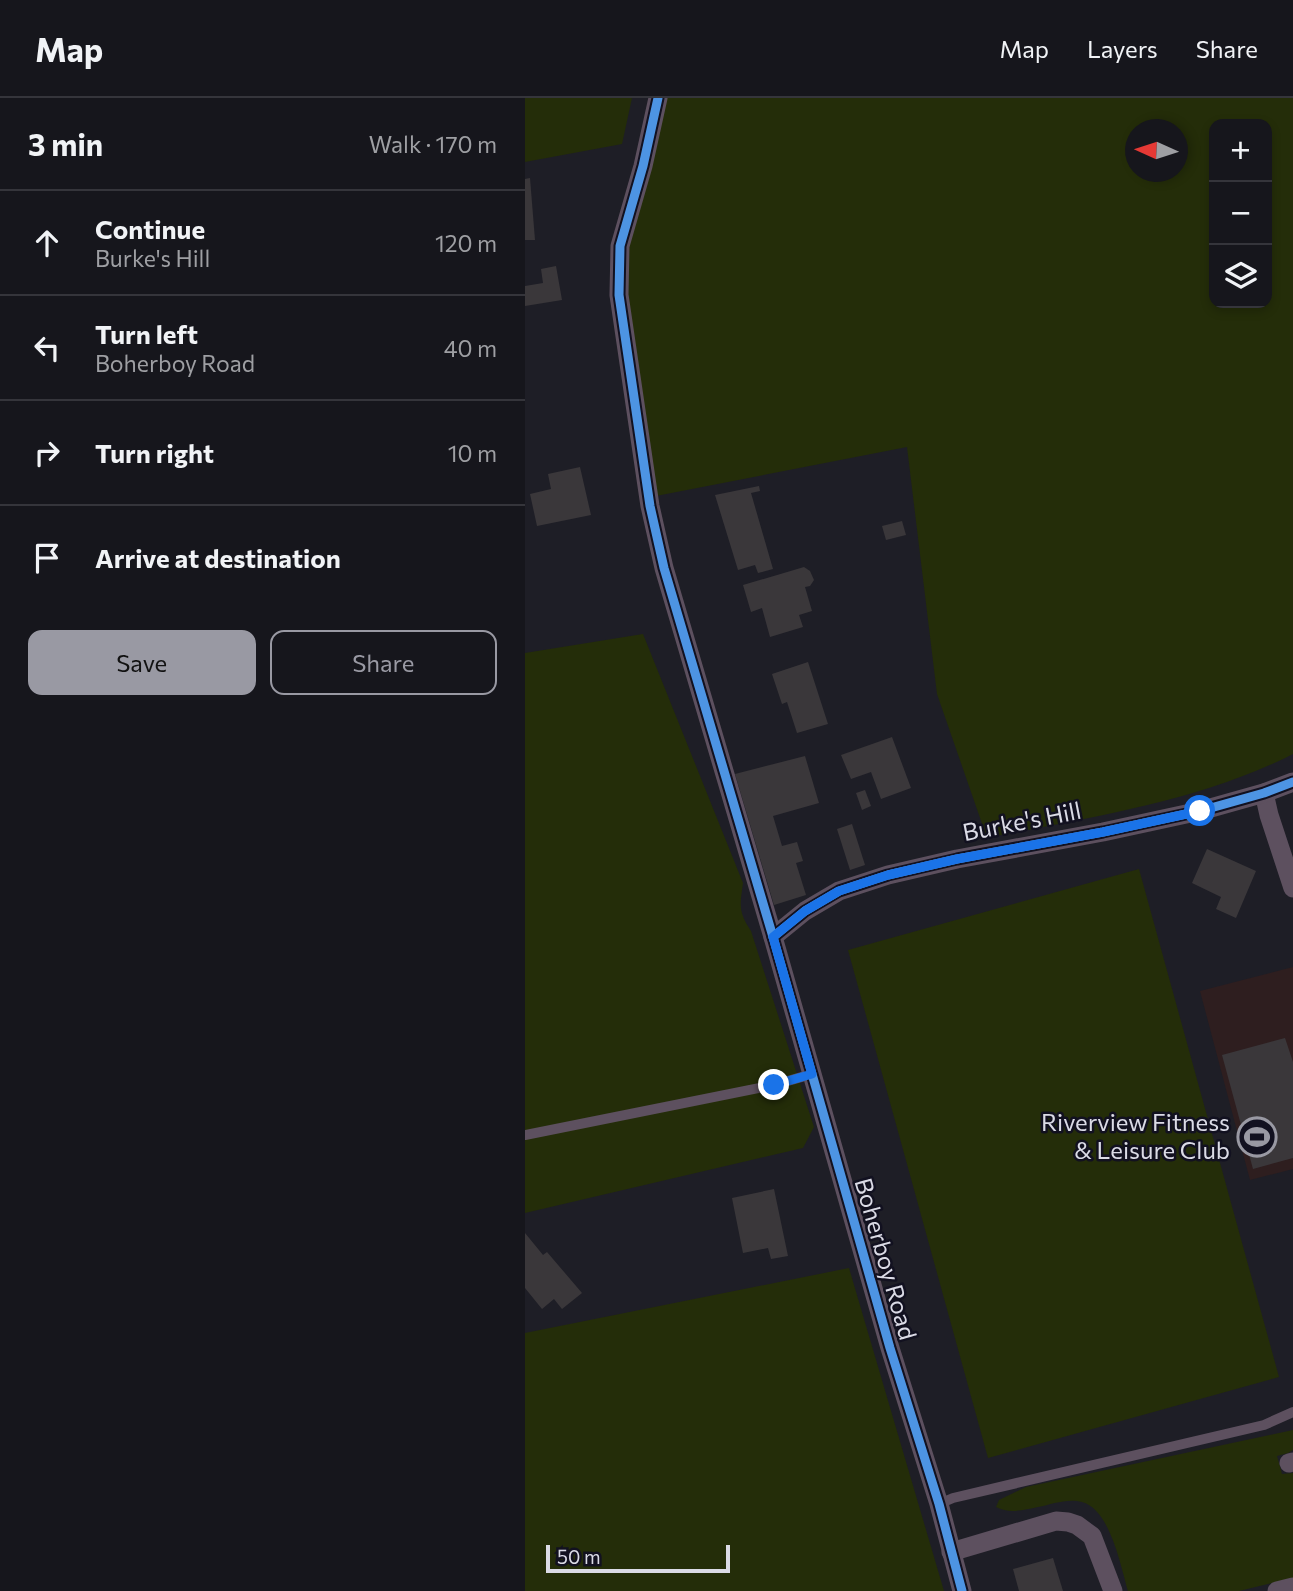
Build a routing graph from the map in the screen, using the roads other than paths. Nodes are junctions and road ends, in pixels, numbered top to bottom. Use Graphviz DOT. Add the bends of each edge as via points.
graph roads {
  1 [pos="658,98"];
  2 [pos="1293,782"];
  3 [pos="1265,793"];
  4 [pos="1293,888"];
  5 [pos="773,937"];
  6 [pos="812,1074"];
  7 [pos="525,1135"];
  8 [pos="1293,1412"];
  9 [pos="939,1504"];
  10 [pos="951,1552"];
  11 [pos="1293,1587"];
  12 [pos="962,1591"];
  13 [pos="1113,1591"];
  14 [pos="1277,1591"];
  1 -- 5 [label="street, Boherboy Road" via="620,246 619,295 662,559"];
  2 -- 3 [label="street, Burke's Hill"];
  3 -- 4 [label="street"];
  3 -- 5 [label="street, Burke's Hill" via="1188,814 888,875 839,891"];
  5 -- 6 [label="street, Boherboy Road"];
  6 -- 7 [label="lane"];
  6 -- 9 [label="street, Boherboy Road"];
  8 -- 9 [label="lane" via="1265,1425"];
  9 -- 10 [label="street, Boherboy Road"];
  10 -- 12 [label="street, Boherboy Road"];
  10 -- 13 [label="street" via="1056,1521 1068,1522 1092,1536"];
  11 -- 14 [label="street"];
}
